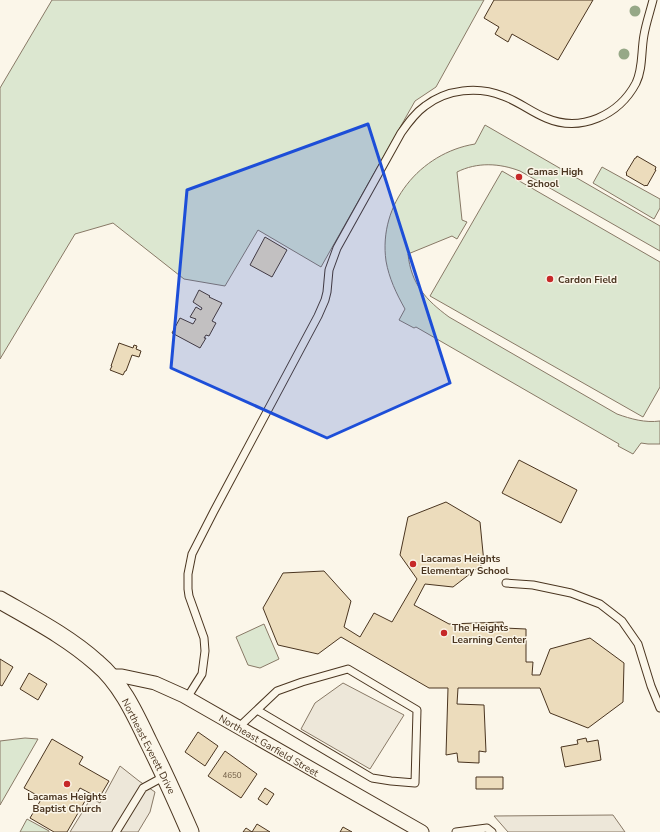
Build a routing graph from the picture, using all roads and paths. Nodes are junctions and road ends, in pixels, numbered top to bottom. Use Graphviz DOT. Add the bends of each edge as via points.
graph roads {
  1 [pos="653,0"];
  2 [pos="506,583"];
  3 [pos="0,600"];
  4 [pos="110,676"];
  5 [pos="187,698"];
  6 [pos="660,708"];
  7 [pos="257,710"];
  8 [pos="239,727"];
  9 [pos="165,776"];
  10 [pos="116,832"];
  11 [pos="190,832"];
  12 [pos="422,832"];
  13 [pos="456,832"];
  14 [pos="492,832"];
  1 -- 5 [label="lane" via="636,82 628,95 608,114 587,122 558,122 494,92 470,90 436,99 416,113 405,128 337,248 330,263 327,292 318,316 192,554 188,574 189,596 204,638 205,651 202,674"];
  2 -- 6 [label="lane" via="533,585 571,593 600,604 622,620 638,644"];
  3 -- 4 [label="street, Northeast Everett Drive" via="71,643 98,663"];
  4 -- 5 [label="street, Northeast Garfield Street" via="155,683"];
  4 -- 9 [label="street, Northeast Everett Drive" via="137,719"];
  5 -- 8 [label="street, Northeast Garfield Street"];
  7 -- 7 [label="lane" via="372,778 416,783 417,710 348,668 277,691"];
  7 -- 8 [label="lane"];
  8 -- 12 [label="street, Northeast Garfield Street"];
  9 -- 10 [label="lane" via="143,788"];
  9 -- 11 [label="street, Northeast Everett Drive"];
  13 -- 14 [label="lane" via="487,828"];
}
